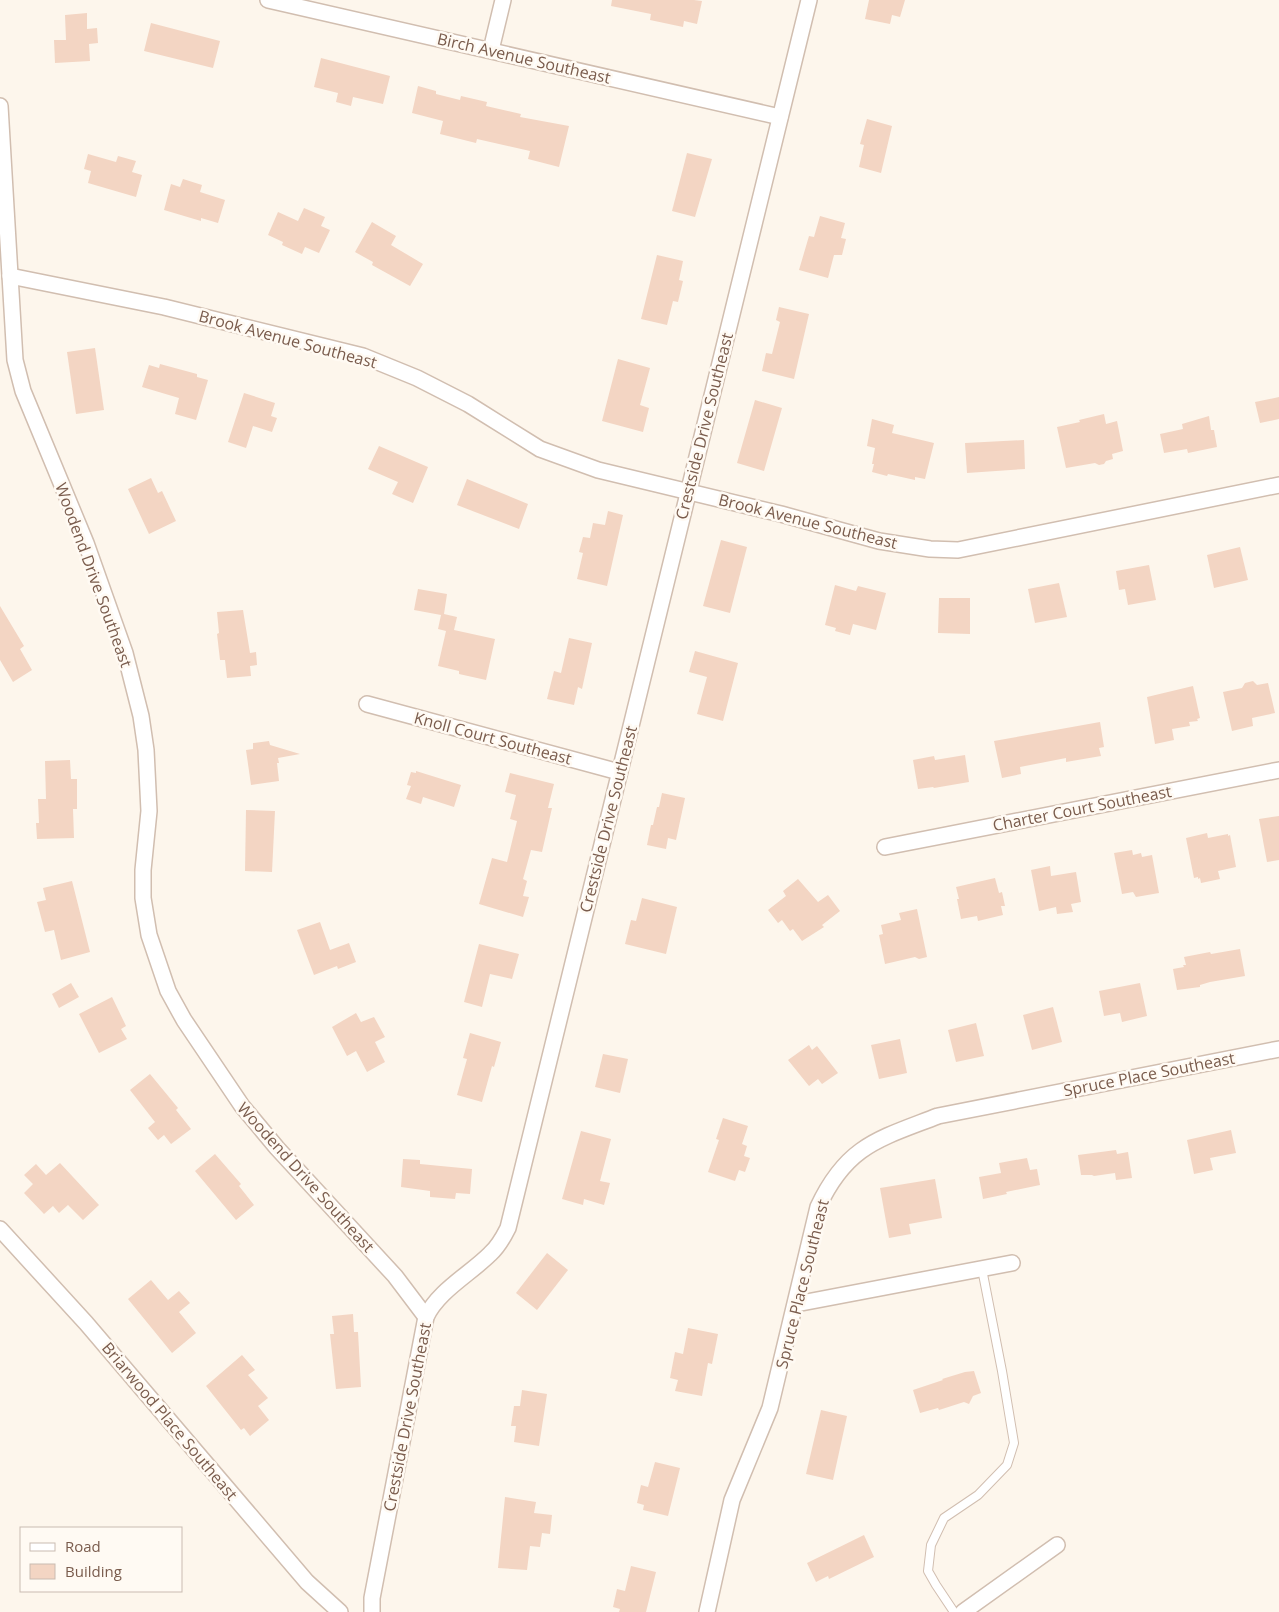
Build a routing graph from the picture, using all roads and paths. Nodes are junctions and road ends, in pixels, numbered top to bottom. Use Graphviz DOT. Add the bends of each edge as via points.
graph roads {
  1 [pos="268,0"];
  2 [pos="503,0"];
  3 [pos="809,0"];
  4 [pos="491,50"];
  5 [pos="0,106"];
  6 [pos="780,117"];
  7 [pos="10,276"];
  8 [pos="1279,485"];
  9 [pos="687,492"];
  10 [pos="367,704"];
  11 [pos="1279,770"];
  12 [pos="619,772"];
  13 [pos="885,846"];
  14 [pos="1279,1049"];
  15 [pos="0,1229"];
  16 [pos="1012,1263"];
  17 [pos="982,1269"];
  18 [pos="796,1304"];
  19 [pos="426,1317"];
  20 [pos="1057,1545"];
  21 [pos="340,1612"];
  22 [pos="372,1612"];
  23 [pos="707,1612"];
  24 [pos="954,1612"];
  25 [pos="963,1612"];
  1 -- 4 [label="street, Birch Avenue Southeast"];
  2 -- 4 [label="street"];
  3 -- 6 [label="street, Crestside Drive Southeast"];
  4 -- 6 [label="street, Birch Avenue Southeast"];
  5 -- 7 [label="street, Woodend Drive Southeast"];
  6 -- 9 [label="street, Crestside Drive Southeast"];
  7 -- 9 [label="street, Brook Avenue Southeast" via="164,306 363,356 468,404 540,449 598,470"];
  7 -- 19 [label="street, Woodend Drive Southeast" via="15,360 23,391 89,552 125,652 141,716 149,811 143,898 149,935 168,991 242,1106 276,1148 395,1276"];
  8 -- 9 [label="street, Brook Avenue Southeast" via="958,550 879,541"];
  9 -- 12 [label="street, Crestside Drive Southeast"];
  10 -- 12 [label="street, Knoll Court Southeast"];
  11 -- 13 [label="street, Charter Court Southeast"];
  12 -- 19 [label="street, Crestside Drive Southeast" via="508,1228 492,1253 432,1305"];
  14 -- 18 [label="street, Spruce Place Southeast" via="938,1116 888,1135 862,1149 843,1165 828,1186 818,1207"];
  15 -- 21 [label="street, Briarwood Place Southeast" via="86,1323 306,1582"];
  16 -- 17 [label="street"];
  17 -- 18 [label="street"];
  17 -- 24 [label="lane" via="1014,1442 1007,1465 978,1495 944,1518 931,1545 928,1570"];
  18 -- 23 [label="street, Spruce Place Southeast" via="770,1408 732,1500"];
  19 -- 22 [label="street, Crestside Drive Southeast" via="372,1598"];
  20 -- 25 [label="street"];
}
